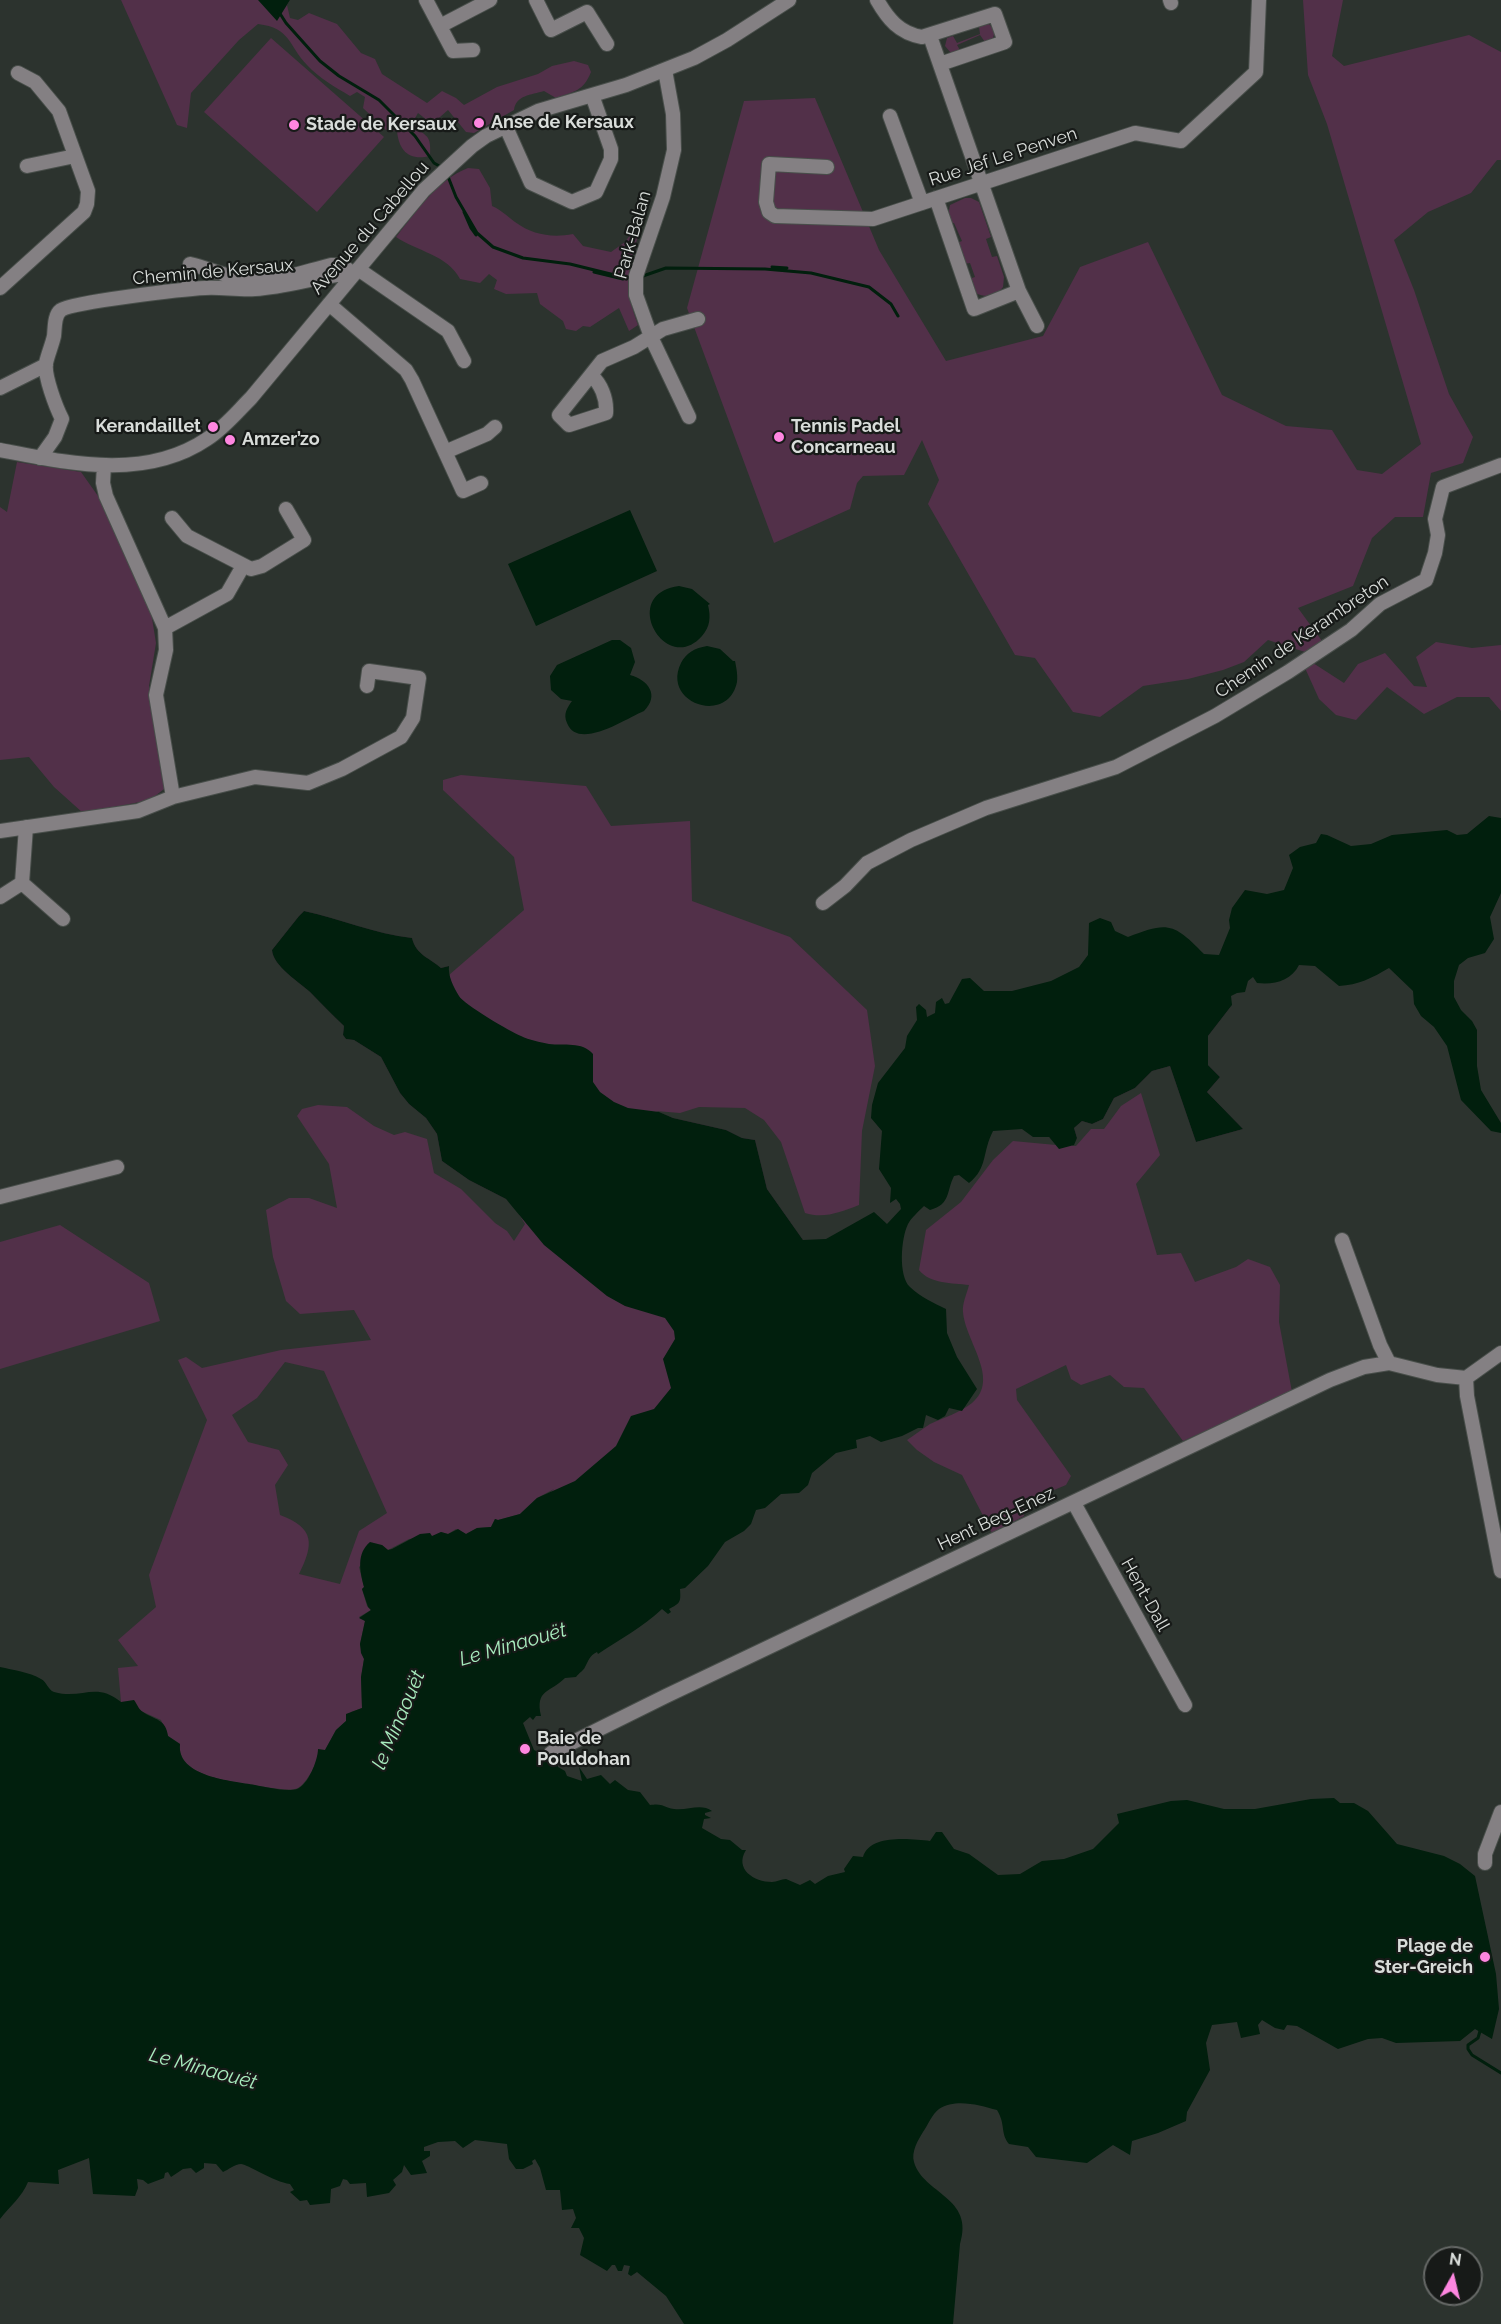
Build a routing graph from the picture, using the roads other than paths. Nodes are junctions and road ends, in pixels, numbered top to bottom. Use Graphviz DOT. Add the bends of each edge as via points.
graph roads {
  1 [pos="426,0"];
  2 [pos="490,0"];
  3 [pos="536,0"];
  4 [pos="789,0"];
  5 [pos="877,0"];
  6 [pos="1259,0"];
  7 [pos="440,26"];
  8 [pos="930,36"];
  9 [pos="607,44"];
  10 [pos="472,50"];
  11 [pos="940,64"];
  12 [pos="665,70"];
  13 [pos="18,73"];
  14 [pos="592,95"];
  15 [pos="890,116"];
  16 [pos="506,127"];
  17 [pos="75,156"];
  18 [pos="27,166"];
  19 [pos="827,167"];
  20 [pos="980,183"];
  21 [pos="936,198"];
  22 [pos="922,203"];
  23 [pos="356,271"];
  24 [pos="5,284"];
  25 [pos="187,289"];
  26 [pos="1019,291"];
  27 [pos="329,304"];
  28 [pos="699,319"];
  29 [pos="1037,326"];
  30 [pos="651,336"];
  31 [pos="464,361"];
  32 [pos="46,365"];
  33 [pos="591,375"];
  34 [pos="0,388"];
  35 [pos="689,417"];
  36 [pos="495,427"];
  37 [pos="0,450"];
  38 [pos="446,452"];
  39 [pos="40,458"];
  40 [pos="104,465"];
  41 [pos="1501,465"];
  42 [pos="481,483"];
  43 [pos="286,508"];
  44 [pos="171,518"];
  45 [pos="243,566"];
  46 [pos="165,628"];
  47 [pos="367,686"];
  48 [pos="173,797"];
  49 [pos="26,827"];
  50 [pos="0,831"];
  51 [pos="22,883"];
  52 [pos="0,897"];
  53 [pos="823,903"];
  54 [pos="63,919"];
  55 [pos="117,1167"];
  56 [pos="0,1197"];
  57 [pos="1342,1240"];
  58 [pos="1501,1353"];
  59 [pos="1389,1363"];
  60 [pos="1466,1378"];
  61 [pos="1074,1503"];
  62 [pos="1501,1572"];
  63 [pos="1185,1705"];
  64 [pos="551,1753"];
  65 [pos="1500,1815"];
  66 [pos="1485,1863"];
  1 -- 7 [label="street"];
  2 -- 7 [label="street"];
  3 -- 9 [label="street" via="551,30 587,12"];
  4 -- 12 [label="street, Avenue du Cabellou" via="709,51"];
  5 -- 8 [label="street" via="887,18 902,30 913,36"];
  6 -- 20 [label="street, Rue Jef Le Penven" via="1256,72 1181,141 1135,133"];
  7 -- 10 [label="street" via="453,51"];
  8 -- 11 [label="street"];
  8 -- 11 [label="street" via="995,14 1005,42"];
  11 -- 20 [label="street"];
  12 -- 14 [label="street, Avenue du Cabellou"];
  12 -- 30 [label="street, Park-Balan" via="673,114 672,162 635,286"];
  13 -- 17 [label="street" via="35,82 59,111"];
  14 -- 16 [label="street, Avenue du Cabellou" via="538,111"];
  14 -- 16 [label="street" via="611,159 596,192 572,202 531,183"];
  15 -- 22 [label="street"];
  16 -- 23 [label="street, Avenue du Cabellou" via="486,136 440,174"];
  17 -- 18 [label="street"];
  17 -- 24 [label="street" via="88,191 84,212"];
  19 -- 22 [label="street, Rue Jef Le Penven" via="770,164 766,202 769,212 775,216 873,219"];
  20 -- 21 [label="street, Rue Jef Le Penven"];
  20 -- 26 [label="street"];
  21 -- 22 [label="street, Rue Jef Le Penven"];
  21 -- 26 [label="street" via="974,309"];
  23 -- 25 [label="street, Chemin de Kersaux" via="256,289"];
  23 -- 25 [label="street" via="331,265 277,279 255,280 190,264"];
  23 -- 27 [label="street, Avenue du Cabellou"];
  23 -- 31 [label="street" via="448,331"];
  25 -- 32 [label="street, Chemin de Kersaux" via="61,310"];
  26 -- 29 [label="street"];
  27 -- 38 [label="street" via="406,370"];
  27 -- 40 [label="street, Avenue du Cabellou" via="251,398 207,439 169,458"];
  28 -- 30 [label="street"];
  30 -- 33 [label="street" via="602,361"];
  30 -- 35 [label="street, Park-Balan"];
  32 -- 34 [label="street"];
  32 -- 39 [label="street, Chemin de Kersaux" via="54,404 62,419"];
  36 -- 38 [label="street"];
  37 -- 39 [label="street, Avenue du Cabellou"];
  38 -- 42 [label="street" via="463,490"];
  39 -- 40 [label="street, Avenue du Cabellou"];
  40 -- 46 [label="street" via="106,496"];
  41 -- 53 [label="street, Chemin de Kerambreton" via="1443,487 1435,519 1435,553 1426,580 1380,604 1351,630 1288,672 1215,716 1116,767 986,808 911,840 867,863"];
  43 -- 45 [label="street" via="304,540 262,566"];
  44 -- 45 [label="street" via="187,536"];
  45 -- 46 [label="street" via="227,594"];
  46 -- 48 [label="street" via="166,650 156,696"];
  47 -- 48 [label="street" via="369,671 419,678 413,718 401,737 309,783 255,777"];
  48 -- 49 [label="street" via="138,811"];
  49 -- 50 [label="street"];
  49 -- 51 [label="street"];
  51 -- 52 [label="street"];
  51 -- 54 [label="street"];
  55 -- 56 [label="street"];
  57 -- 59 [label="street"];
  58 -- 60 [label="street"];
  59 -- 60 [label="street, Hent Beg-Enez"];
  59 -- 61 [label="street, Hent Beg-Enez" via="1364,1367 1330,1380"];
  60 -- 62 [label="street"];
  61 -- 63 [label="street, Hent-Dall"];
  61 -- 64 [label="street, Hent Beg-Enez"];
  65 -- 66 [label="street"];
}
